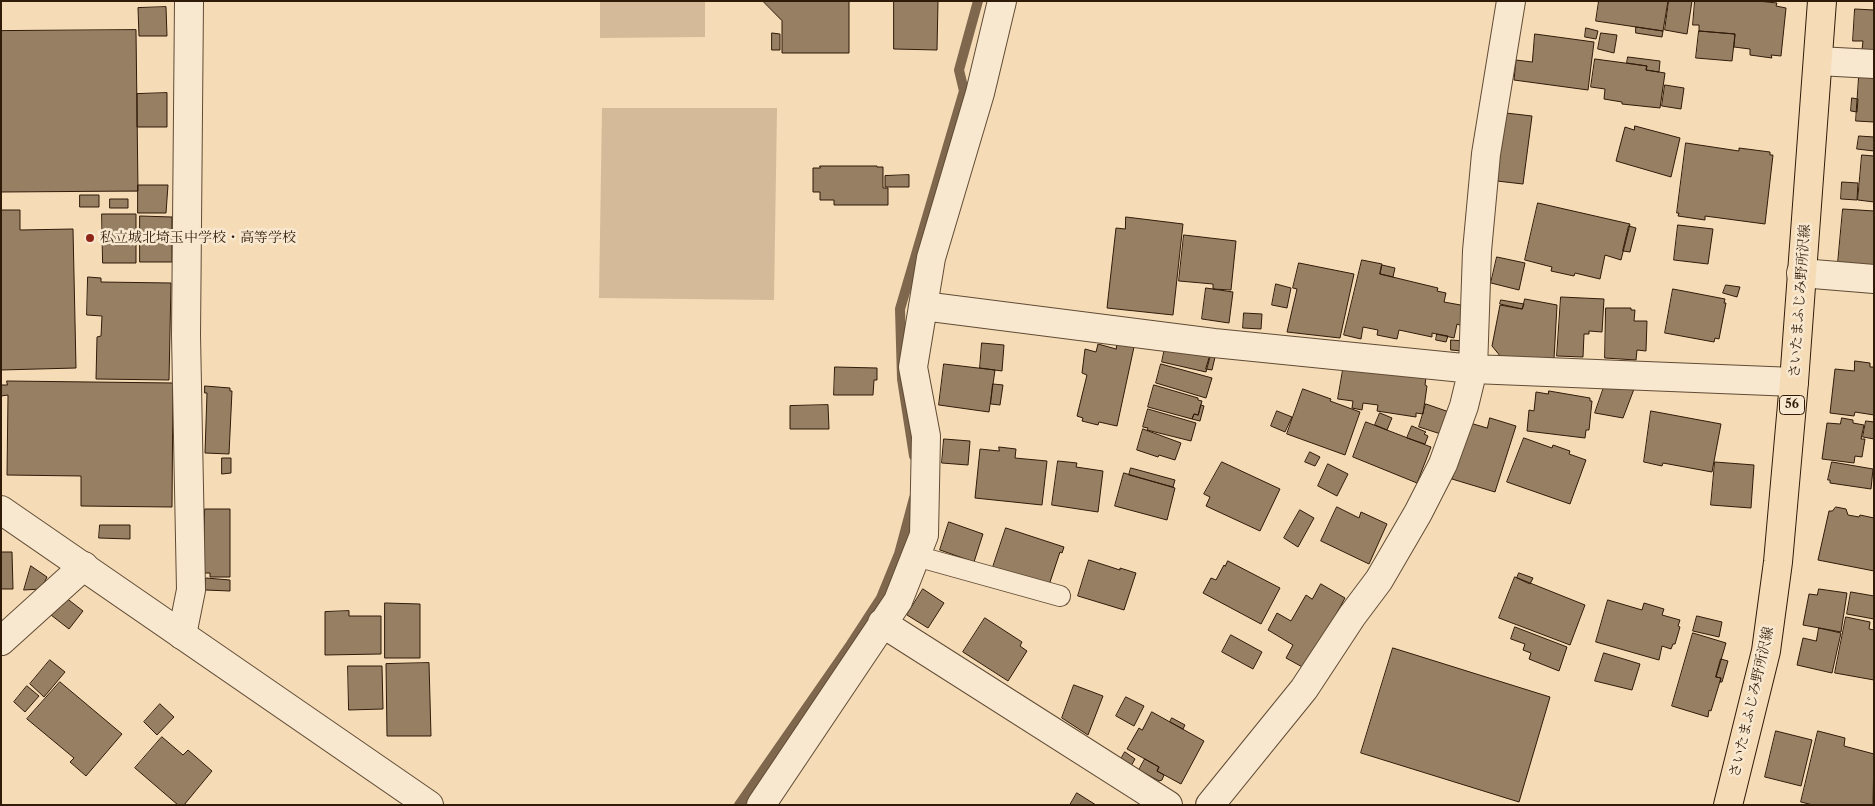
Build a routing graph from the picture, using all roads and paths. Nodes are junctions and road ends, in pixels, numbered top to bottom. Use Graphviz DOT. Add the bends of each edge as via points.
graph roads {
  1 [pos="189,1"];
  2 [pos="1002,1"];
  3 [pos="1511,1"];
  4 [pos="1822,1"];
  5 [pos="1818,61"];
  6 [pos="1874,64"];
  7 [pos="1801,272"];
  8 [pos="1874,279"];
  9 [pos="923,306"];
  10 [pos="1473,368"];
  11 [pos="1794,382"];
  12 [pos="1,510"];
  13 [pos="916,556"];
  14 [pos="84,566"];
  15 [pos="1060,596"];
  16 [pos="882,623"];
  17 [pos="182,635"];
  18 [pos="1,640"];
  19 [pos="1734,804"];
  20 [pos="429,805"];
  21 [pos="761,805"];
  22 [pos="1168,805"];
  23 [pos="1210,805"];
  1 -- 17 [label="street" via="186,335 191,590"];
  2 -- 9 [label="street" via="980,93 931,258"];
  3 -- 10 [label="street" via="1486,154 1477,251"];
  4 -- 5 [label="main road, さいたまふじみ野所沢線 / 56"];
  5 -- 6 [label="street"];
  5 -- 7 [label="main road, さいたまふじみ野所沢線 / 56"];
  7 -- 8 [label="street"];
  7 -- 11 [label="main road, さいたまふじみ野所沢線 / 56"];
  9 -- 10 [label="street" via="1214,343"];
  9 -- 13 [label="street" via="913,367 926,436 924,535"];
  10 -- 11 [label="street"];
  10 -- 23 [label="street" via="1464,406 1443,464 1379,580 1304,689"];
  11 -- 19 [label="main road, さいたまふじみ野所沢線 / 56" via="1779,553 1766,651"];
  12 -- 14 [label="street"];
  13 -- 15 [label="lane"];
  13 -- 16 [label="street" via="898,601"];
  14 -- 17 [label="street"];
  14 -- 18 [label="street"];
  16 -- 21 [label="street"];
  16 -- 22 [label="street"];
  17 -- 20 [label="street"];
}
